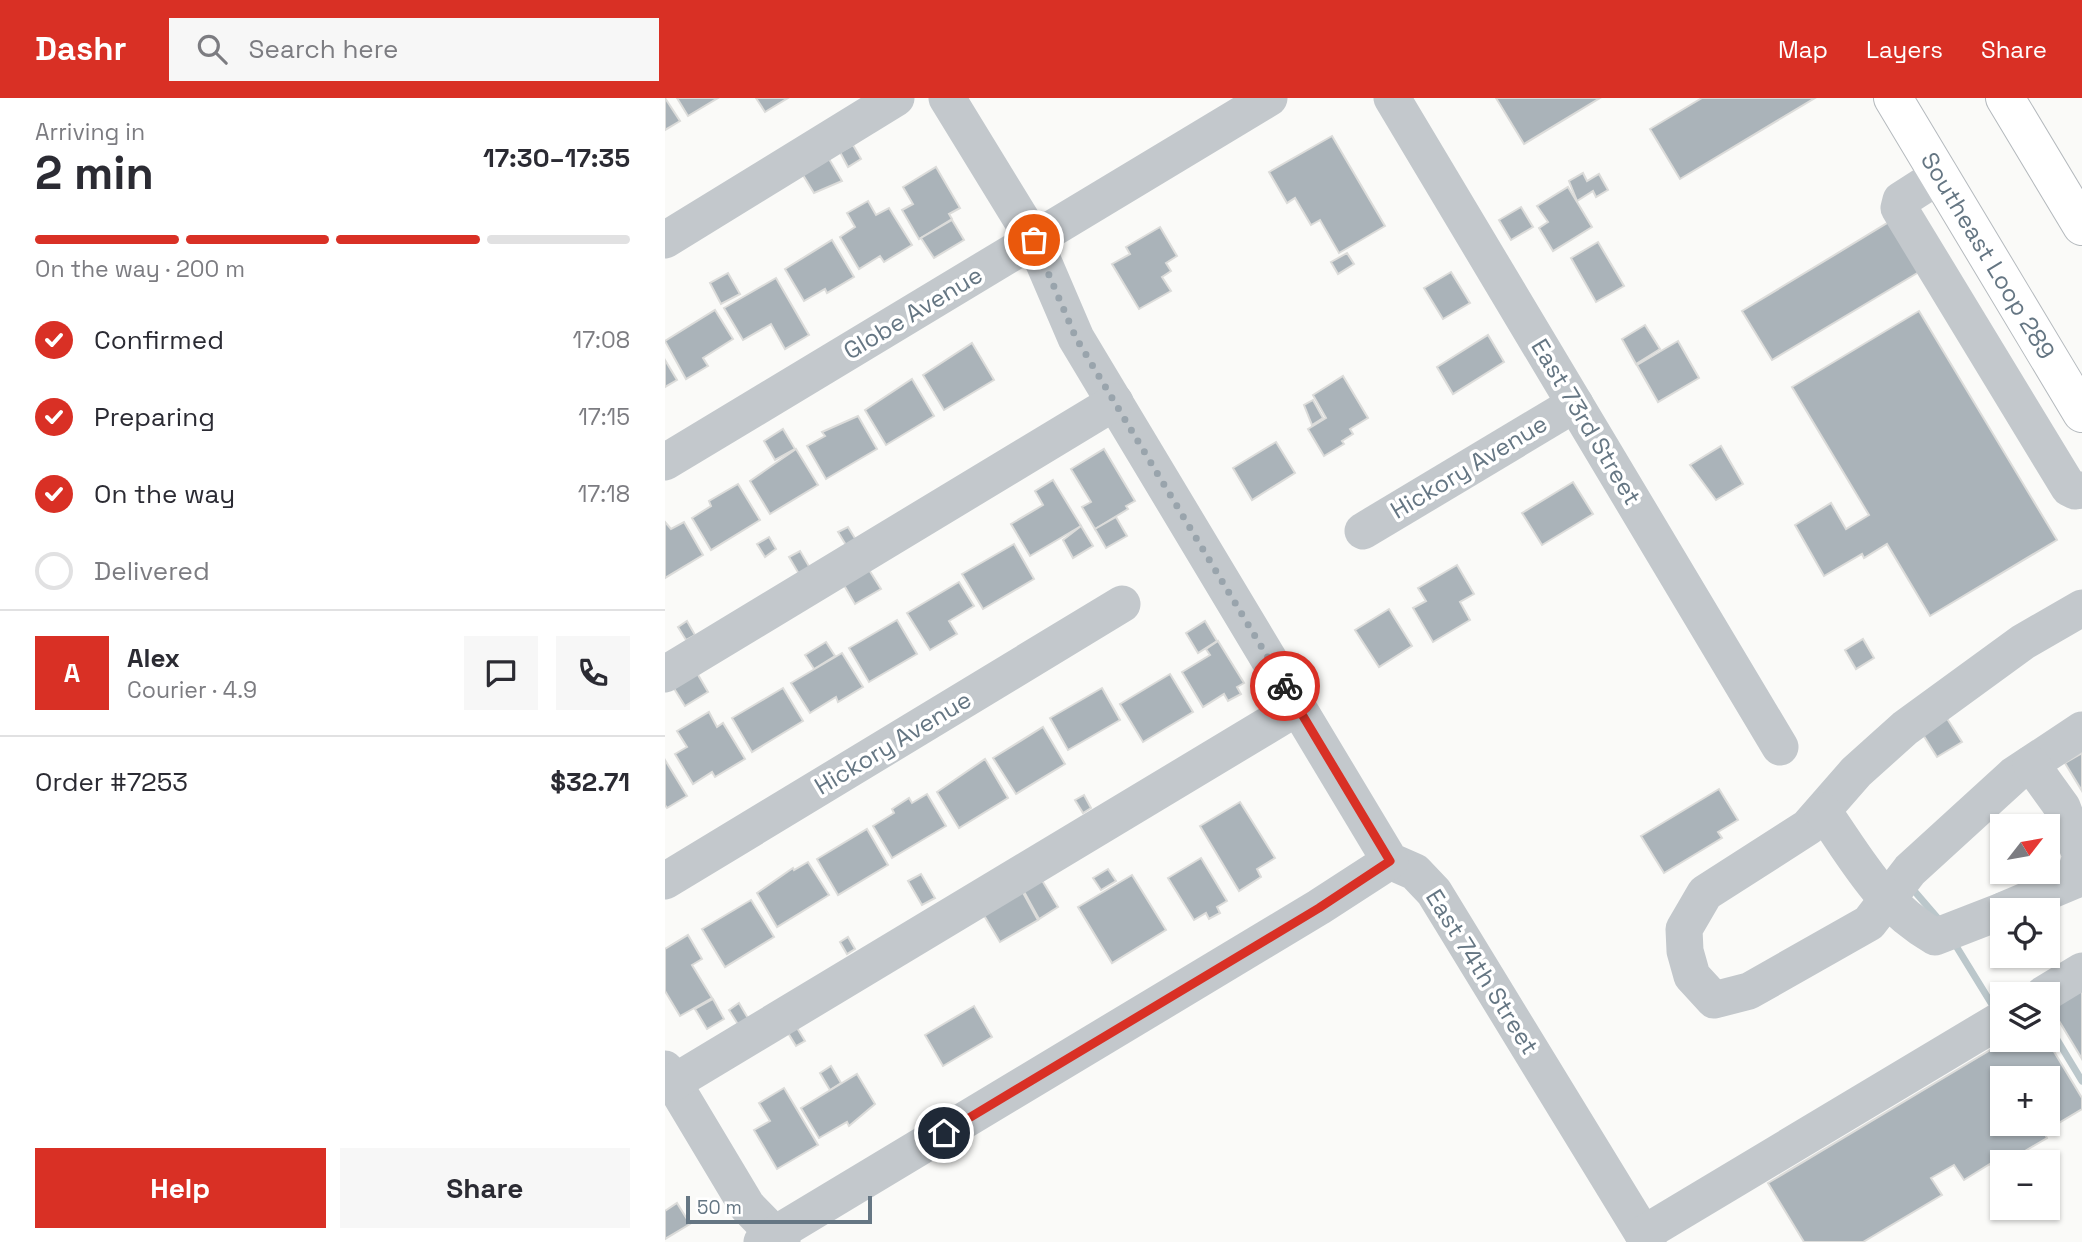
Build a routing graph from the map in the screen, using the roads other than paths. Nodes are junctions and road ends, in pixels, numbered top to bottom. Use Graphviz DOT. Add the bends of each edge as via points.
graph roads {
  1 [pos="896,98"];
  2 [pos="947,98"];
  3 [pos="1269,98"];
  4 [pos="1392,98"];
  5 [pos="1893,98"];
  6 [pos="2005,98"];
  7 [pos="1940,175"];
  8 [pos="2082,226"];
  9 [pos="665,240"];
  10 [pos="1034,240"];
  11 [pos="2007,288"];
  12 [pos="1963,314"];
  13 [pos="1115,402"];
  14 [pos="1575,404"];
  15 [pos="2082,413"];
  16 [pos="665,462"];
  17 [pos="2082,490"];
  18 [pos="1363,531"];
  19 [pos="1122,604"];
  20 [pos="2082,608"];
  21 [pos="665,674"];
  22 [pos="1298,707"];
  23 [pos="2082,730"];
  24 [pos="1780,747"];
  25 [pos="2031,764"];
  26 [pos="1823,811"];
  27 [pos="1390,861"];
  28 [pos="665,881"];
  29 [pos="2032,898"];
  30 [pos="1886,901"];
  31 [pos="1990,915"];
  32 [pos="2082,971"];
  33 [pos="2060,984"];
  34 [pos="1990,1026"];
  35 [pos="669,1076"];
  36 [pos="1645,1238"];
  37 [pos="774,1239"];
  1 -- 9 [label="street"];
  2 -- 10 [label="street"];
  3 -- 10 [label="street, Globe Avenue"];
  4 -- 14 [label="street, East 73rd Street"];
  5 -- 7 [label="main road, Southeast Loop 289"];
  6 -- 8 [label="main road"];
  7 -- 11 [label="main road, Southeast Loop 289"];
  7 -- 12 [label="street" via="1901,200 1899,208"];
  10 -- 13 [label="street" via="1065,316"];
  10 -- 16 [label="street, Globe Avenue"];
  11 -- 12 [label="street"];
  11 -- 15 [label="main road, Southeast Loop 289"];
  12 -- 17 [label="street" via="2069,488"];
  13 -- 21 [label="street"];
  13 -- 22 [label="street"];
  14 -- 18 [label="street, Hickory Avenue"];
  14 -- 24 [label="street, East 73rd Street"];
  19 -- 28 [label="street, Hickory Avenue"];
  20 -- 26 [label="street" via="2023,642 1905,728 1856,772"];
  22 -- 27 [label="street"];
  22 -- 35 [label="street"];
  23 -- 25 [label="street"];
  25 -- 29 [label="street" via="2062,807 2081,856 2073,881"];
  25 -- 30 [label="street" via="1910,870"];
  26 -- 30 [label="street"];
  26 -- 30 [label="street" via="1808,827 1705,893 1684,929 1692,976 1714,1000 1749,991 1869,923"];
  27 -- 36 [label="street, East 74th Street" via="1415,872 1434,892"];
  27 -- 37 [label="street"];
  30 -- 31 [label="street" via="1935,937"];
  32 -- 33 [label="street"];
  34 -- 36 [label="street"];
  35 -- 37 [label="street" via="747,1206"];
}
